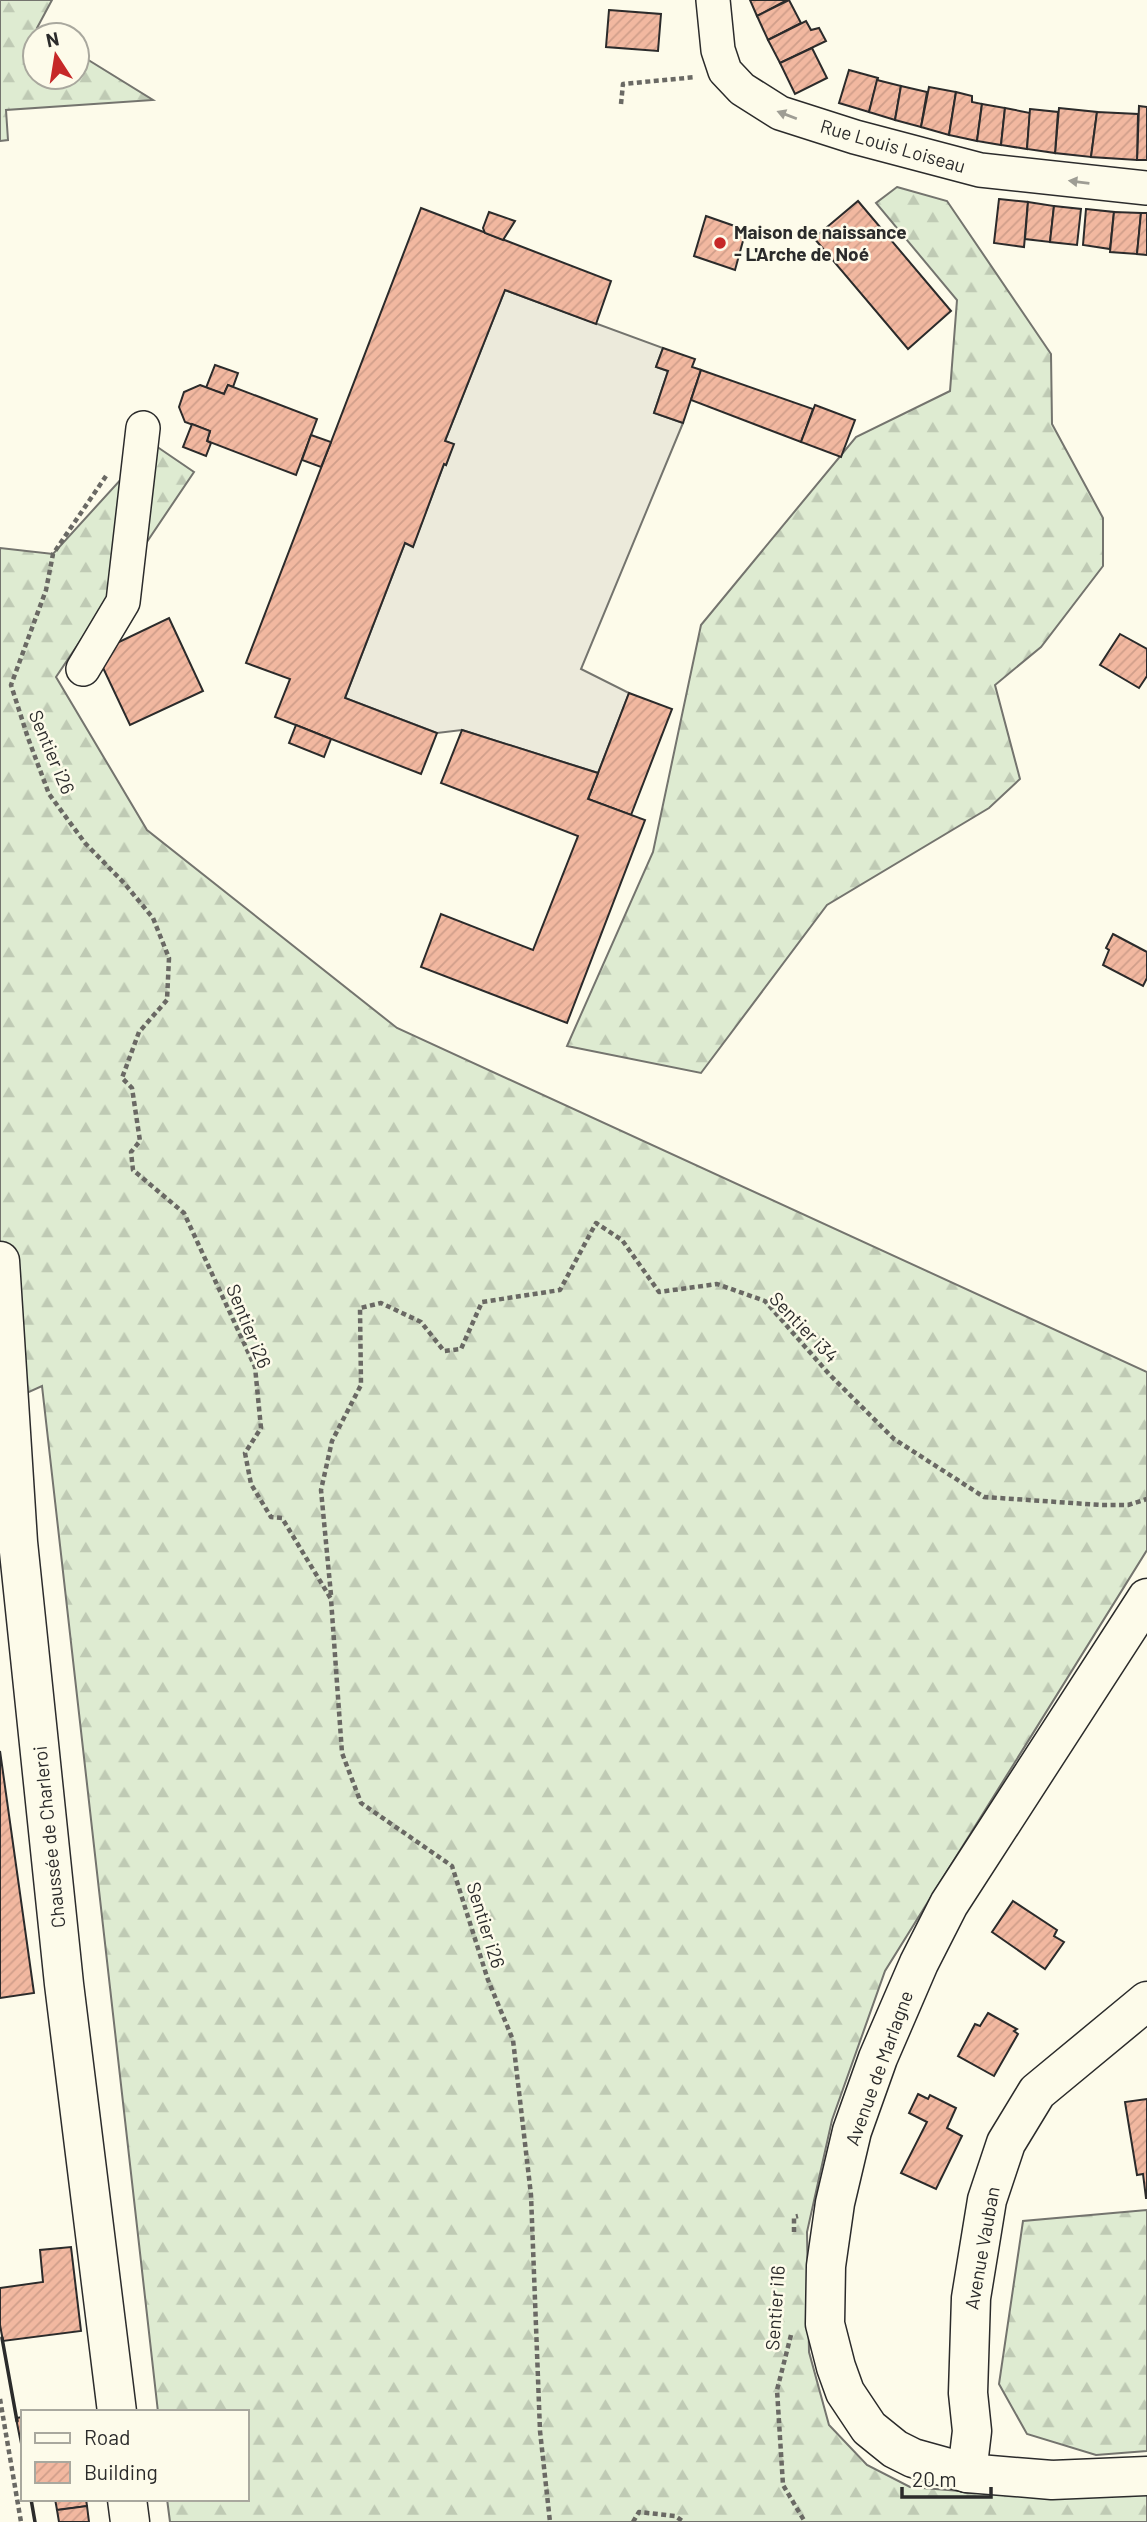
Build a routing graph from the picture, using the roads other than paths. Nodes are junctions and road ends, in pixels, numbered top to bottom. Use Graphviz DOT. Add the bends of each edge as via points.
graph roads {
  1 [pos="713,1"];
  2 [pos="1147,188"];
  3 [pos="143,428"];
  4 [pos="83,670"];
  5 [pos="0,1261"];
  6 [pos="1147,1598"];
  7 [pos="1147,2001"];
  8 [pos="117,2410"];
  9 [pos="967,2473"];
  10 [pos="1147,2476"];
  11 [pos="127,2501"];
  12 [pos="130,2522"];
  2 -- 1 [label="street, Rue Louis Loiseau, one-way" via="980,170 780,113 742,89 725,71"];
  3 -- 4 [label="street" via="122,602"];
  5 -- 8 [label="main road, Chaussée de Charleroi" via="18,1542 64,1984"];
  6 -- 9 [label="main road, Avenue de Marlagne" via="949,1904 878,2058 852,2131 835,2203 826,2266 825,2324 845,2392 869,2428 895,2449"];
  7 -- 9 [label="main road, Avenue Vauban" via="1037,2092 1006,2143 987,2200 971,2298 968,2393 972,2431"];
  9 -- 10 [label="main road, Avenue de Marlagne" via="1052,2480"];
  11 -- 12 [label="main road"];
}
